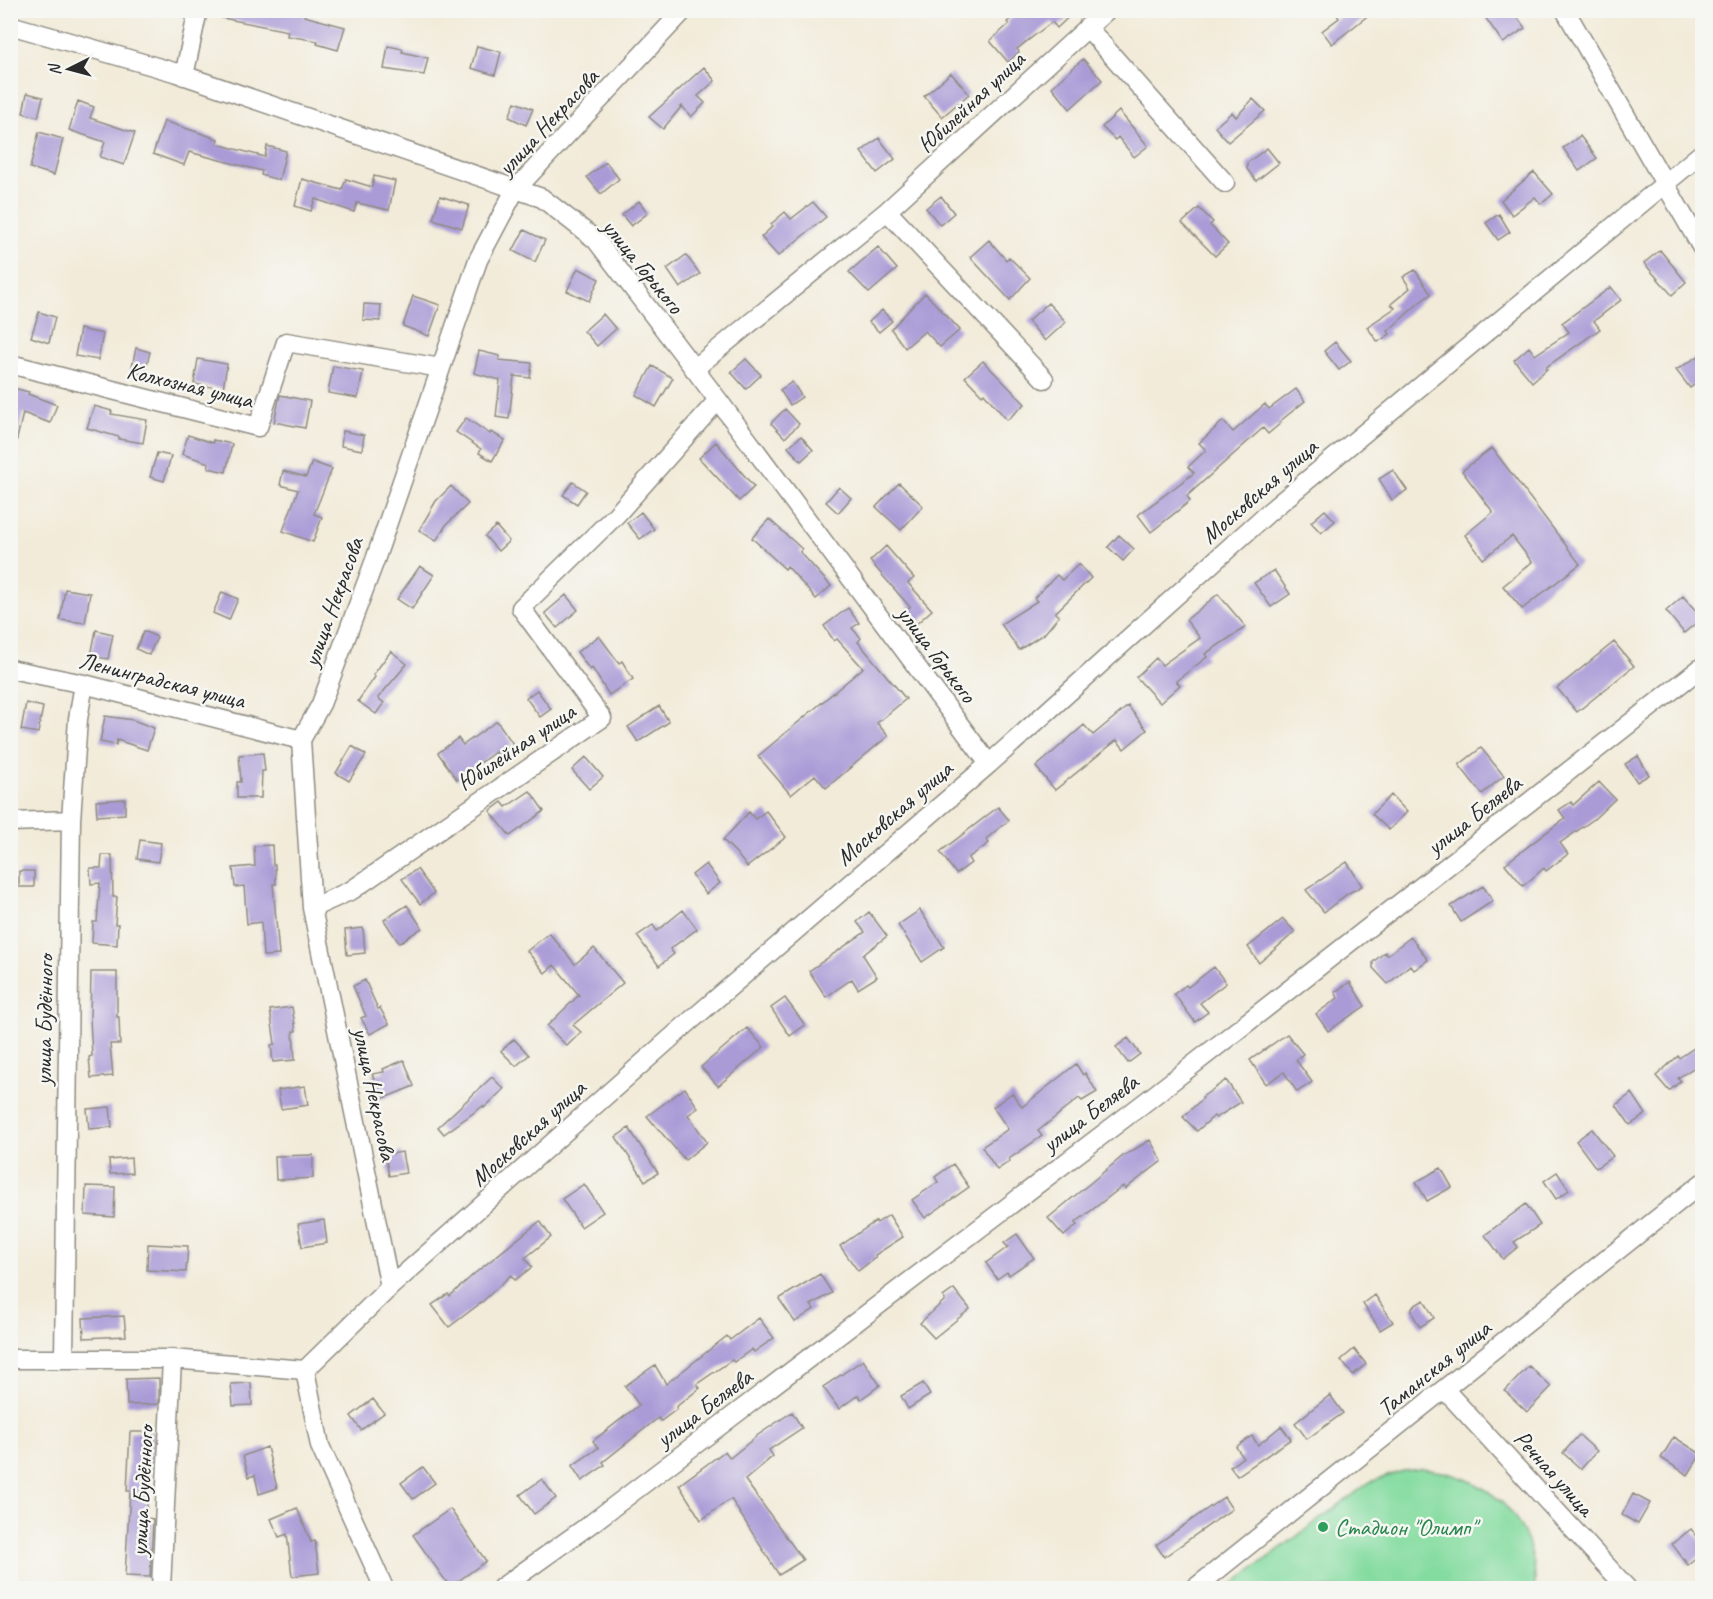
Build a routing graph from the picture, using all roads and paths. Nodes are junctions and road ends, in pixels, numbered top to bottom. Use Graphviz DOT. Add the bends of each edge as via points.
graph roads {
  1 [pos="198,10"];
  2 [pos="684,10"];
  3 [pos="1107,10"];
  4 [pos="1565,10"];
  5 [pos="10,25"];
  6 [pos="1088,27"];
  7 [pos="184,75"];
  8 [pos="1702,153"];
  9 [pos="1225,183"];
  10 [pos="1665,183"];
  11 [pos="515,190"];
  12 [pos="887,212"];
  13 [pos="1702,248"];
  14 [pos="10,364"];
  15 [pos="441,368"];
  16 [pos="694,369"];
  17 [pos="1044,379"];
  18 [pos="718,400"];
  19 [pos="1702,667"];
  20 [pos="10,669"];
  21 [pos="84,684"];
  22 [pos="301,740"];
  23 [pos="989,764"];
  24 [pos="71,820"];
  25 [pos="10,822"];
  26 [pos="312,908"];
  27 [pos="1702,1183"];
  28 [pos="390,1287"];
  29 [pos="64,1358"];
  30 [pos="10,1359"];
  31 [pos="172,1359"];
  32 [pos="305,1370"];
  33 [pos="1445,1390"];
  34 [pos="161,1588"];
  35 [pos="384,1588"];
  36 [pos="501,1588"];
  37 [pos="1195,1588"];
  38 [pos="1627,1588"];
  1 -- 7 [label="street"];
  2 -- 11 [label="street, улица Некрасова"];
  3 -- 6 [label="street, Юбилейная улица"];
  4 -- 10 [label="street"];
  5 -- 7 [label="street, улица Горького"];
  6 -- 9 [label="street"];
  6 -- 12 [label="street, Юбилейная улица"];
  7 -- 11 [label="street, улица Горького"];
  8 -- 10 [label="street, Московская улица"];
  10 -- 13 [label="street"];
  10 -- 23 [label="street, Московская улица" via="1269,512"];
  11 -- 15 [label="street, улица Некрасова" via="478,260"];
  11 -- 16 [label="street, улица Горького" via="542,198 596,240"];
  12 -- 16 [label="street, Юбилейная улица"];
  12 -- 17 [label="street"];
  14 -- 15 [label="street, Колхозная улица" via="258,427 286,342"];
  15 -- 22 [label="street, улица Некрасова" via="321,704"];
  16 -- 18 [label="street, улица Горького"];
  18 -- 23 [label="street, улица Горького"];
  18 -- 26 [label="street, Юбилейная улица" via="617,514 521,609 602,718 352,890"];
  19 -- 36 [label="street, улица Беляева" via="1148,1100"];
  20 -- 21 [label="street, Ленинградская улица"];
  21 -- 22 [label="street, Ленинградская улица"];
  21 -- 24 [label="street, улица Будённого"];
  22 -- 26 [label="street, улица Некрасова"];
  23 -- 28 [label="street, Московская улица"];
  24 -- 25 [label="street"];
  24 -- 29 [label="street, улица Будённого"];
  26 -- 28 [label="street, улица Некрасова"];
  27 -- 33 [label="street, Таманская улица"];
  28 -- 32 [label="street, Московская улица"];
  29 -- 30 [label="street"];
  29 -- 31 [label="street"];
  31 -- 32 [label="street"];
  31 -- 34 [label="street, улица Будённого"];
  32 -- 35 [label="street" via="320,1446"];
  33 -- 37 [label="street, Таманская улица"];
  33 -- 38 [label="street, Речная улица"];
}
